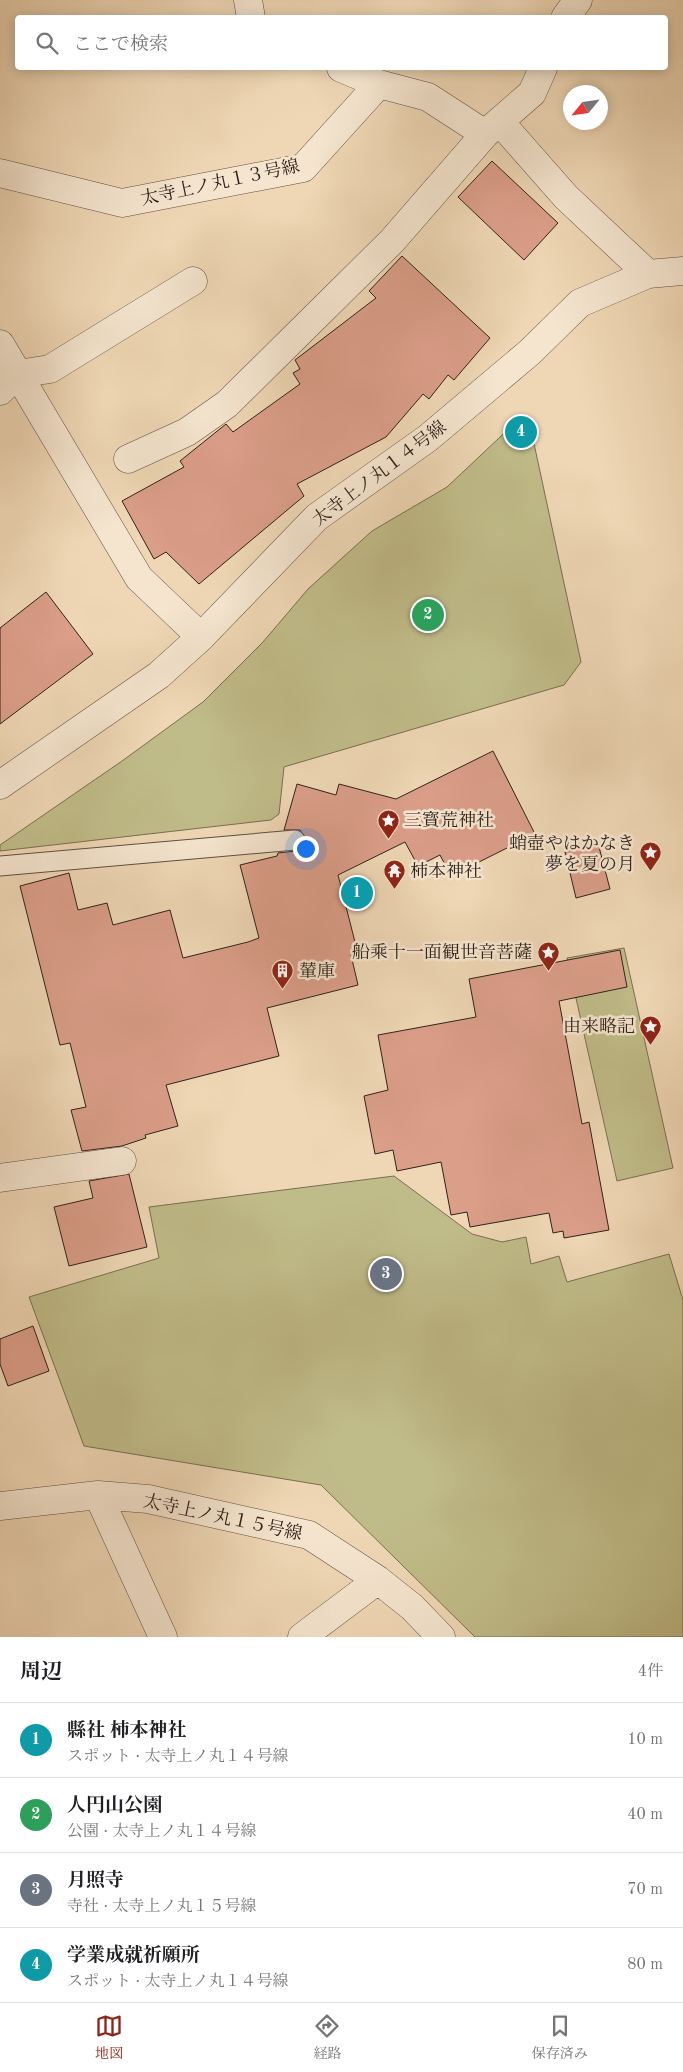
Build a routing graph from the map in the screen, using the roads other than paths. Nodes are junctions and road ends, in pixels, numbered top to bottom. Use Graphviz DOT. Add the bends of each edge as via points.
graph roads {
  1 [pos="248,0"];
  2 [pos="578,0"];
  3 [pos="250,15"];
  4 [pos="567,15"];
  5 [pos="346,70"];
  6 [pos="542,70"];
  7 [pos="379,84"];
  8 [pos="493,128"];
  9 [pos="0,173"];
  10 [pos="683,271"];
  11 [pos="648,274"];
  12 [pos="193,281"];
  13 [pos="0,344"];
  14 [pos="9,383"];
  15 [pos="128,459"];
  16 [pos="201,637"];
  17 [pos="0,785"];
  18 [pos="295,840"];
  19 [pos="0,866"];
  20 [pos="122,1161"];
  21 [pos="0,1178"];
  22 [pos="98,1495"];
  23 [pos="0,1506"];
  24 [pos="378,1580"];
  25 [pos="164,1637"];
  26 [pos="302,1637"];
  27 [pos="442,1637"];
  1 -- 3 [label="street"];
  2 -- 4 [label="street"];
  5 -- 7 [label="street"];
  6 -- 8 [label="street" via="532,93"];
  7 -- 8 [label="street" via="428,97"];
  7 -- 9 [label="street, 太寺上ノ丸１３号線" via="303,168 122,203"];
  8 -- 11 [label="street"];
  8 -- 15 [label="street" via="392,241 227,404 187,432"];
  10 -- 11 [label="street, 太寺上ノ丸１４号線"];
  11 -- 16 [label="street, 太寺上ノ丸１４号線" via="580,303 530,352 428,438 317,517"];
  12 -- 14 [label="street" via="50,369"];
  13 -- 14 [label="street"];
  14 -- 16 [label="street" via="139,578"];
  16 -- 17 [label="street, 太寺上ノ丸１４号線" via="158,675"];
  18 -- 19 [label="lane"];
  20 -- 21 [label="street"];
  22 -- 23 [label="street, 太寺上ノ丸１５号線"];
  22 -- 24 [label="street, 太寺上ノ丸１５号線" via="148,1499 309,1535"];
  22 -- 25 [label="street"];
  24 -- 26 [label="street"];
  24 -- 27 [label="street, 太寺上ノ丸１５号線" via="412,1606"];
}
